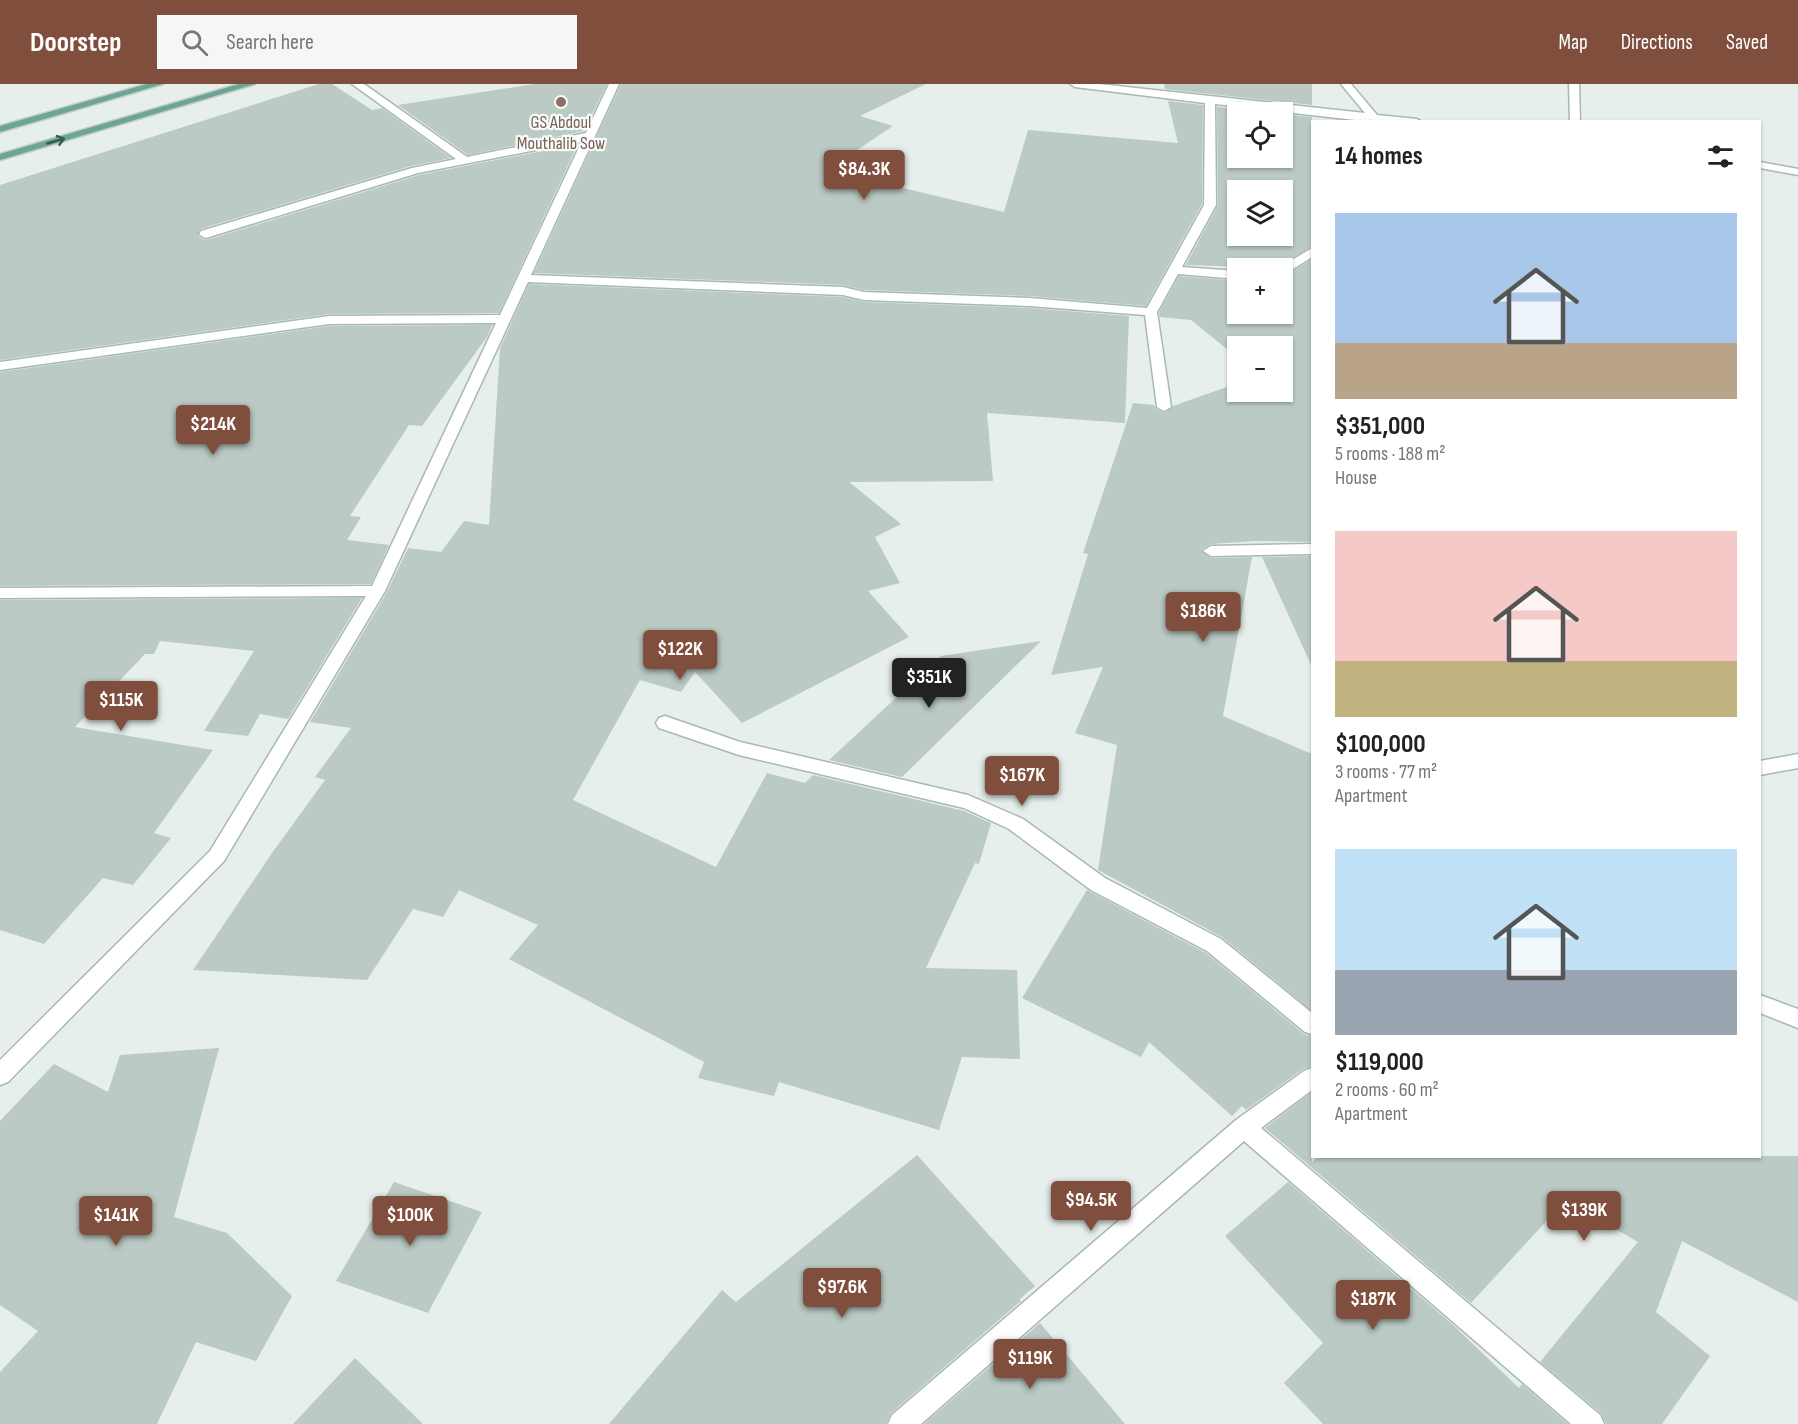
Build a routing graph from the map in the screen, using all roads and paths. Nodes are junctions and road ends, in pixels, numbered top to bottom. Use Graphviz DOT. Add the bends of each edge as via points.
graph roads {
  1 [pos="158,84"];
  2 [pos="250,84"];
  3 [pos="357,84"];
  4 [pos="614,84"];
  5 [pos="1075,84"];
  6 [pos="1346,84"];
  7 [pos="1574,84"];
  8 [pos="1210,102"];
  9 [pos="1376,119"];
  10 [pos="1575,120"];
  11 [pos="0,129"];
  12 [pos="589,136"];
  13 [pos="0,157"];
  14 [pos="465,160"];
  15 [pos="1761,165"];
  16 [pos="1798,171"];
  17 [pos="205,234"];
  18 [pos="1311,253"];
  19 [pos="1293,265"];
  20 [pos="1174,270"];
  21 [pos="1227,274"];
  22 [pos="523,278"];
  23 [pos="1151,312"];
  24 [pos="503,320"];
  25 [pos="0,366"];
  26 [pos="1164,407"];
  27 [pos="1311,549"];
  28 [pos="1211,551"];
  29 [pos="377,591"];
  30 [pos="0,593"];
  31 [pos="665,723"];
  32 [pos="1798,761"];
  33 [pos="1761,768"];
  34 [pos="1761,1004"];
  35 [pos="1798,1019"];
  36 [pos="1311,1024"];
  37 [pos="0,1075"];
  38 [pos="1311,1079"];
  39 [pos="1244,1127"];
  40 [pos="901,1424"];
  41 [pos="1591,1424"];
  1 -- 11 [label="main road"];
  13 -- 2 [label="main road, one-way"];
  3 -- 14 [label="street"];
  4 -- 12 [label="street"];
  5 -- 8 [label="street"];
  6 -- 9 [label="street"];
  7 -- 10 [label="street"];
  8 -- 9 [label="street"];
  8 -- 20 [label="street" via="1210,206"];
  12 -- 14 [label="street"];
  12 -- 22 [label="street"];
  14 -- 17 [label="street" via="416,170"];
  15 -- 16 [label="street"];
  18 -- 19 [label="street"];
  20 -- 21 [label="street"];
  20 -- 23 [label="street"];
  22 -- 23 [label="street" via="843,291 864,296 1030,302"];
  22 -- 24 [label="street"];
  23 -- 26 [label="street"];
  24 -- 25 [label="street" via="329,320"];
  24 -- 29 [label="street"];
  27 -- 28 [label="street"];
  29 -- 30 [label="street"];
  29 -- 37 [label="street" via="217,856"];
  31 -- 36 [label="street" via="739,748 968,802 1016,824 1098,884 1214,945"];
  32 -- 33 [label="street"];
  34 -- 35 [label="street"];
  38 -- 39 [label="street"];
  39 -- 40 [label="street"];
  39 -- 41 [label="street"];
}
